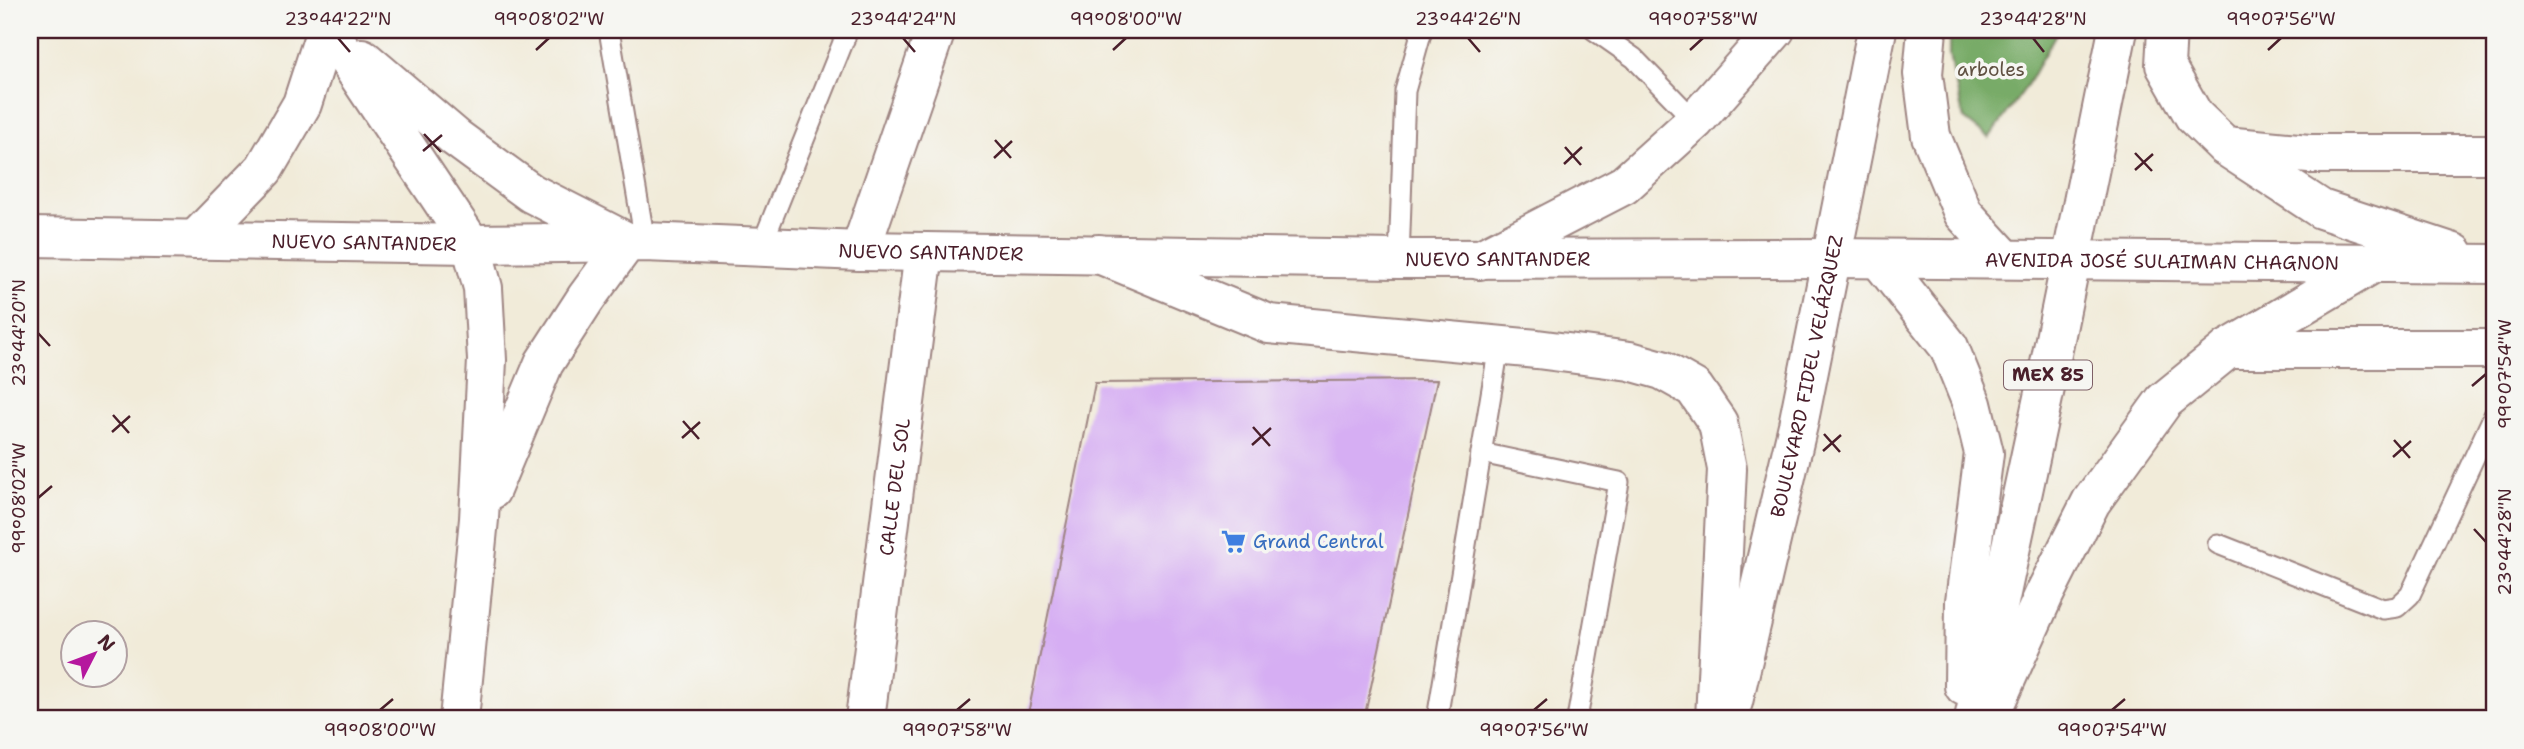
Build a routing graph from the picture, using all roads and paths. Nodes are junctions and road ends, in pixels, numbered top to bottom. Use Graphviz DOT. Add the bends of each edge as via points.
graph roads {
  1 [pos="327,30"];
  2 [pos="609,30"];
  3 [pos="848,30"];
  4 [pos="936,30"];
  5 [pos="1422,30"];
  6 [pos="1594,30"];
  7 [pos="1775,30"];
  8 [pos="1877,30"];
  9 [pos="1927,30"];
  10 [pos="2118,30"];
  11 [pos="2166,30"];
  12 [pos="1695,121"];
  13 [pos="2225,146"];
  14 [pos="2494,155"];
  15 [pos="30,237"];
  16 [pos="195,240"];
  17 [pos="636,242"];
  18 [pos="471,244"];
  19 [pos="761,247"];
  20 [pos="860,251"];
  21 [pos="924,252"];
  22 [pos="1099,254"];
  23 [pos="1831,258"];
  24 [pos="1399,259"];
  25 [pos="1879,259"];
  26 [pos="2005,259"];
  27 [pos="1479,260"];
  28 [pos="2071,260"];
  29 [pos="2375,263"];
  30 [pos="2490,264"];
  31 [pos="1499,346"];
  32 [pos="2228,349"];
  33 [pos="2494,349"];
  34 [pos="2494,415"];
  35 [pos="1481,453"];
  36 [pos="479,519"];
  37 [pos="2218,544"];
  38 [pos="459,719"];
  39 [pos="865,719"];
  40 [pos="1437,719"];
  41 [pos="1577,719"];
  42 [pos="1715,719"];
  43 [pos="1729,719"];
  44 [pos="1963,719"];
  45 [pos="1974,719"];
  46 [pos="1988,719"];
  1 -- 16 [label="main road" via="302,104 264,169"];
  1 -- 17 [label="main road" via="456,138 531,193"];
  1 -- 18 [label="main road"];
  2 -- 17 [label="lane"];
  3 -- 19 [label="lane"];
  4 -- 20 [label="main road"];
  5 -- 24 [label="lane" via="1405,91"];
  6 -- 12 [label="lane" via="1634,58"];
  7 -- 12 [label="main road"];
  8 -- 23 [label="main road, BOULEVARD FIDEL VELÁZQUEZ"];
  9 -- 26 [label="main road" via="1923,74 1931,136 1963,213"];
  10 -- 28 [label="main road, MEX 85"];
  11 -- 13 [label="main road" via="2165,65 2194,116"];
  12 -- 27 [label="main road" via="1624,185"];
  13 -- 14 [label="main road" via="2309,154"];
  13 -- 30 [label="main road" via="2321,209"];
  15 -- 16 [label="main road, NUEVO SANTANDER"];
  16 -- 18 [label="main road, NUEVO SANTANDER"];
  17 -- 18 [label="main road, NUEVO SANTANDER"];
  17 -- 19 [label="main road, NUEVO SANTANDER"];
  17 -- 36 [label="main road" via="586,298 544,363"];
  18 -- 36 [label="main road" via="483,288 487,360"];
  19 -- 20 [label="main road, NUEVO SANTANDER"];
  20 -- 21 [label="main road, NUEVO SANTANDER"];
  21 -- 22 [label="main road, NUEVO SANTANDER"];
  21 -- 39 [label="main road, CALLE DEL SOL"];
  22 -- 24 [label="main road, NUEVO SANTANDER"];
  22 -- 31 [label="main road" via="1269,324"];
  23 -- 25 [label="main road, AVENIDA JOSÉ SULAIMAN CHAGNON"];
  23 -- 27 [label="main road, NUEVO SANTANDER"];
  23 -- 43 [label="main road, BOULEVARD FIDEL VELÁZQUEZ" via="1798,425"];
  24 -- 27 [label="main road, NUEVO SANTANDER"];
  25 -- 26 [label="main road, AVENIDA JOSÉ SULAIMAN CHAGNON"];
  25 -- 44 [label="main road" via="1948,347 1972,404 1984,453 1965,601"];
  26 -- 28 [label="main road, AVENIDA JOSÉ SULAIMAN CHAGNON"];
  28 -- 29 [label="main road, AVENIDA JOSÉ SULAIMAN CHAGNON"];
  28 -- 45 [label="main road, MEX 85"];
  29 -- 30 [label="main road, AVENIDA JOSÉ SULAIMAN CHAGNON"];
  29 -- 32 [label="main road"];
  31 -- 35 [label="lane"];
  31 -- 42 [label="main road" via="1630,361 1662,370 1694,388 1718,423 1727,469"];
  32 -- 33 [label="main road"];
  32 -- 46 [label="main road" via="2164,401 2091,502"];
  34 -- 37 [label="lane" via="2410,595 2397,607 2383,609"];
  35 -- 40 [label="lane"];
  35 -- 41 [label="lane" via="1619,482"];
  36 -- 38 [label="main road"];
}
